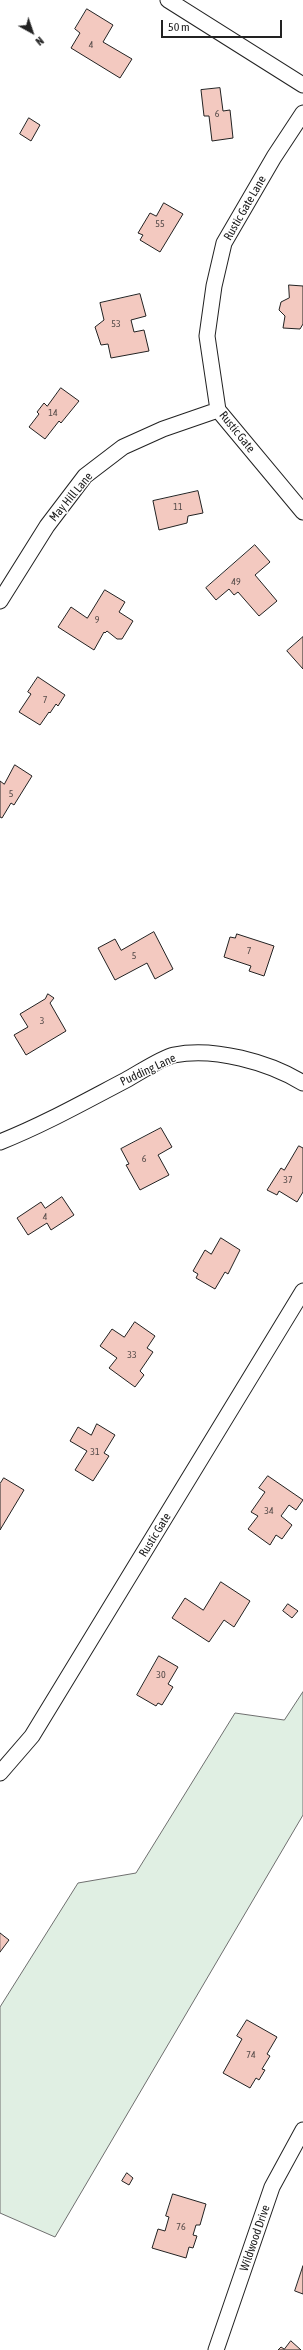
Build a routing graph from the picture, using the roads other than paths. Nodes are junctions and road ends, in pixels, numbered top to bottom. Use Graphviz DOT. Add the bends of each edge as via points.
graph roads {
  1 [pos="168,0"];
  2 [pos="303,85"];
  3 [pos="303,113"];
  4 [pos="207,336"];
  5 [pos="218,410"];
  6 [pos="303,512"];
  7 [pos="0,601"];
  8 [pos="303,1083"];
  9 [pos="0,1142"];
  10 [pos="303,1291"];
  11 [pos="299,1306"];
  12 [pos="0,1773"];
  13 [pos="303,2130"];
  14 [pos="216,2350"];
  1 -- 2 [label="street"];
  3 -- 4 [label="street, Rustic Gate Lane" via="224,243 214,286"];
  4 -- 5 [label="street, Rustic Gate"];
  5 -- 6 [label="street, Rustic Gate"];
  5 -- 7 [label="street, May Hill Lane" via="163,429 123,447 85,476 47,526"];
  8 -- 9 [label="street, Pudding Lane" via="286,1072 248,1059 209,1054 174,1055"];
  10 -- 11 [label="street, Rustic Gate"];
  11 -- 12 [label="street, Rustic Gate" via="32,1736"];
  13 -- 14 [label="street, Wildwood Drive" via="272,2187"];
}
